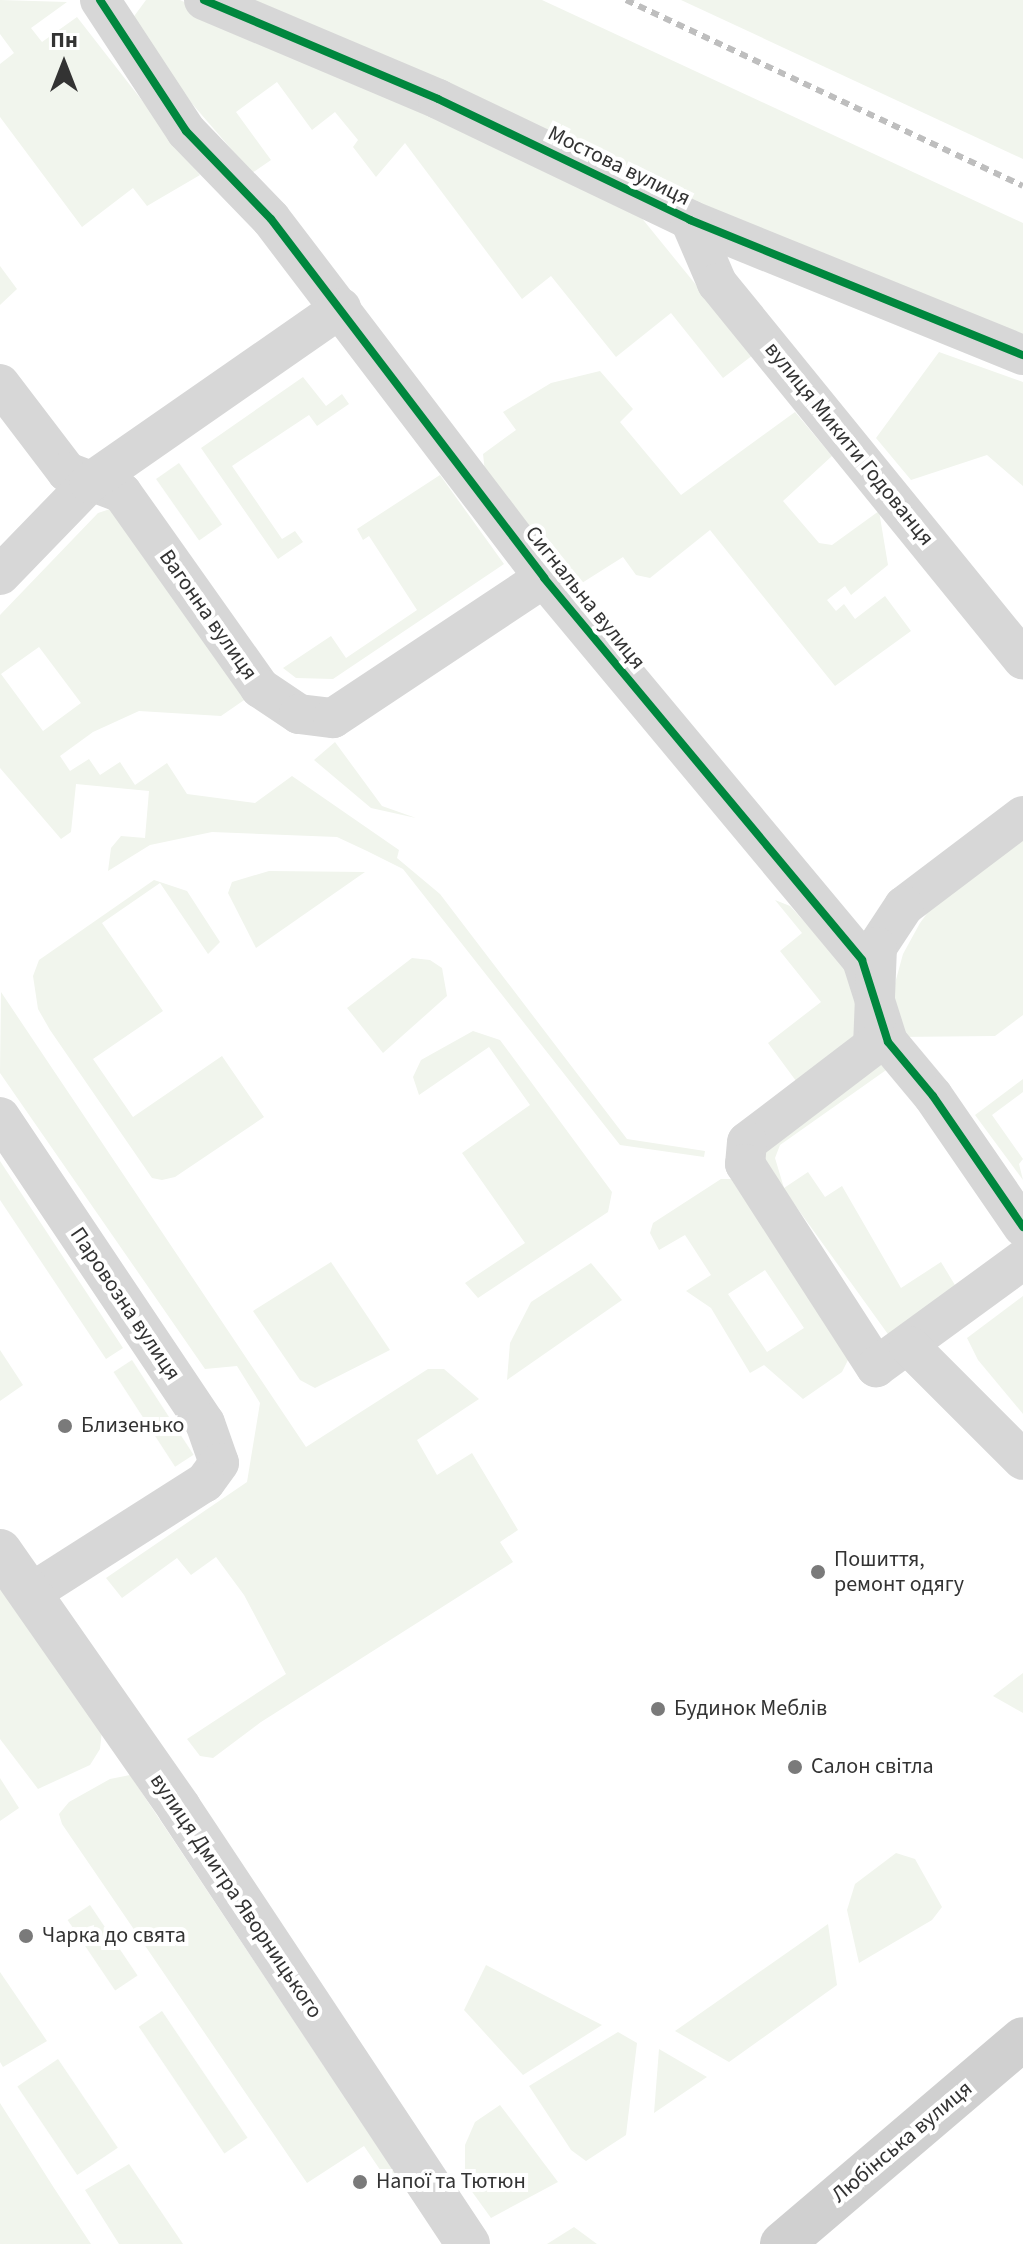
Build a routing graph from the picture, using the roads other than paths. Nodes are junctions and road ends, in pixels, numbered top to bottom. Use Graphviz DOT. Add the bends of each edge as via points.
graph roads {
  1 [pos="100,0"];
  2 [pos="204,0"];
  3 [pos="690,220"];
  4 [pos="341,308"];
  5 [pos="1023,355"];
  6 [pos="0,384"];
  7 [pos="89,483"];
  8 [pos="0,575"];
  9 [pos="544,578"];
  10 [pos="1023,659"];
  11 [pos="1023,816"];
  12 [pos="875,1009"];
  13 [pos="0,1117"];
  14 [pos="1023,1227"];
  15 [pos="1023,1260"];
  16 [pos="909,1346"];
  17 [pos="1023,1460"];
  18 [pos="0,1551"];
  19 [pos="29,1594"];
  20 [pos="1023,2039"];
  21 [pos="468,2244"];
  22 [pos="782,2244"];
  1 -- 4 [label="street, Сигнальна вулиця" via="186,131 271,219"];
  2 -- 3 [label="street, Мостова вулиця" via="438,99"];
  3 -- 5 [label="street, Мостова вулиця"];
  3 -- 10 [label="street, вулиця Микити Годованця" via="717,283"];
  4 -- 7 [label="street"];
  4 -- 9 [label="street, Сигнальна вулиця"];
  6 -- 7 [label="street, Вагонна вулиця" via="67,472"];
  7 -- 8 [label="street"];
  7 -- 9 [label="street, Вагонна вулиця" via="122,493 260,688 299,714 333,718"];
  9 -- 12 [label="street, Сигнальна вулиця" via="862,960"];
  11 -- 12 [label="street" via="904,906 877,947"];
  12 -- 14 [label="street, Сигнальна вулиця" via="888,1042 933,1096"];
  12 -- 16 [label="street" via="873,1046 747,1142 745,1164 876,1367"];
  13 -- 19 [label="street, Паровозна вулиця" via="205,1423 219,1463 205,1482"];
  15 -- 16 [label="street"];
  16 -- 17 [label="street"];
  18 -- 19 [label="street, вулиця Дмитра Яворницького"];
  19 -- 21 [label="street, вулиця Дмитра Яворницького" via="179,1808"];
  20 -- 22 [label="main road, Любінська вулиця"];
}
